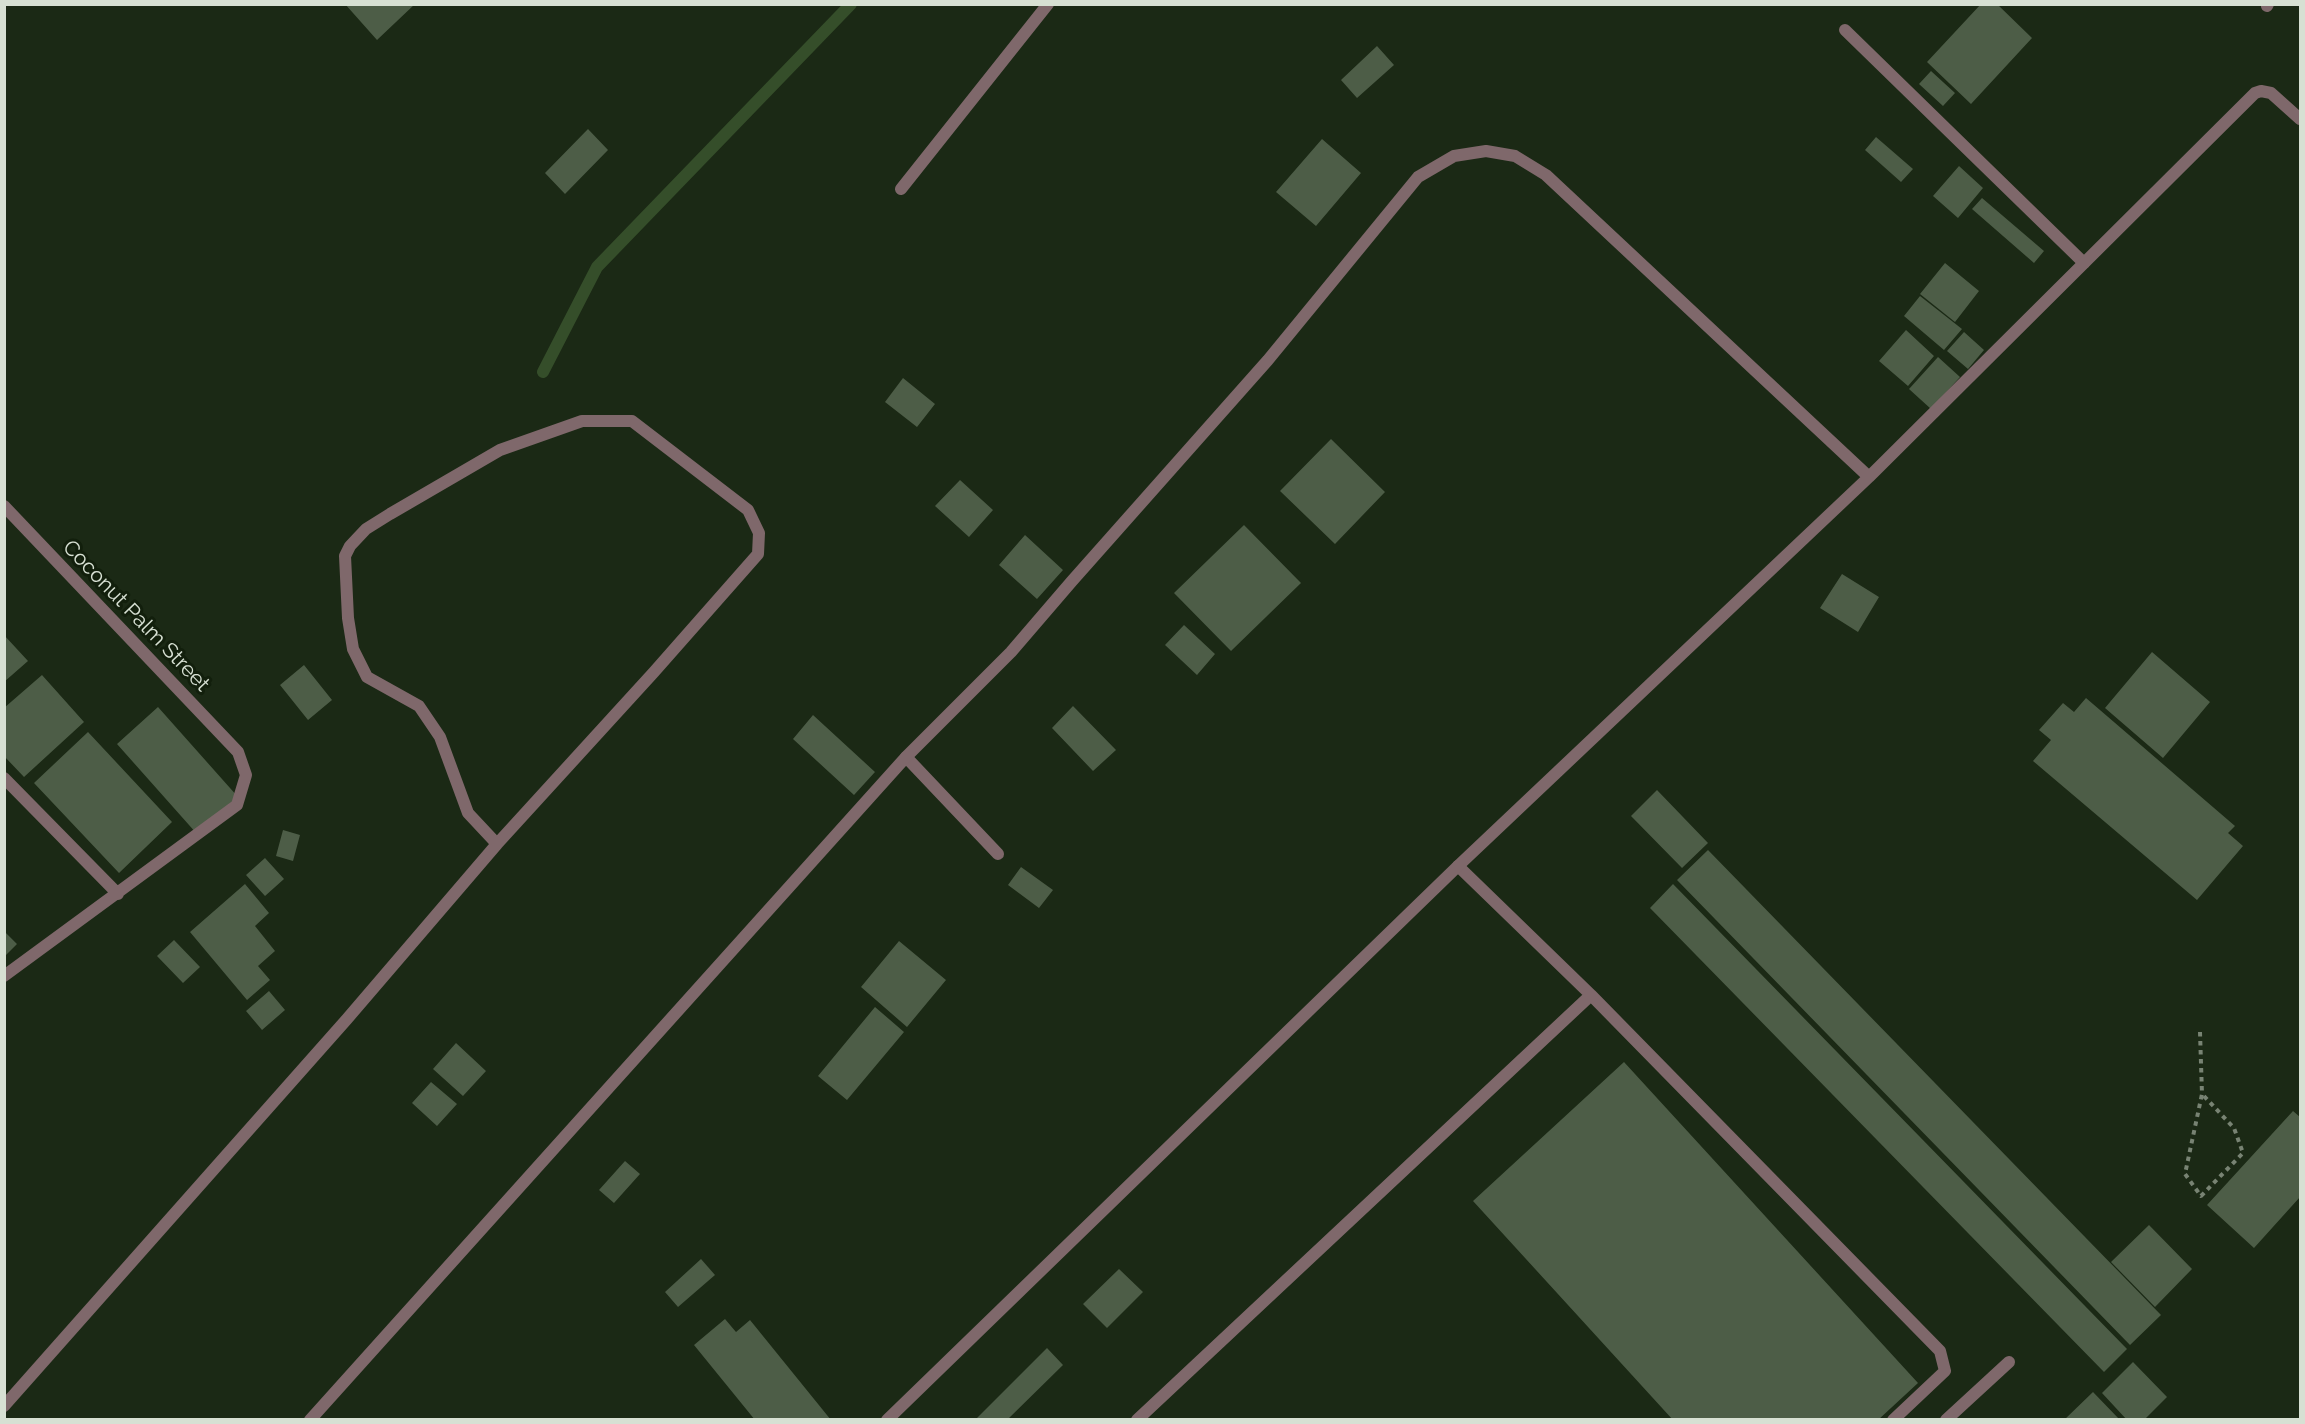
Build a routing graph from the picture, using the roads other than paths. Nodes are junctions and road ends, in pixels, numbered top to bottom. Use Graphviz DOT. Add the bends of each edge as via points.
graph roads {
  1 [pos="1047,4"];
  2 [pos="1845,30"];
  3 [pos="2301,119"];
  4 [pos="901,189"];
  5 [pos="2084,263"];
  6 [pos="1869,477"];
  7 [pos="4,506"];
  8 [pos="906,757"];
  9 [pos="4,778"];
  10 [pos="497,844"];
  11 [pos="998,854"];
  12 [pos="1458,866"];
  13 [pos="118,894"];
  14 [pos="4,976"];
  15 [pos="1591,995"];
  16 [pos="2008,1362"];
  17 [pos="4,1406"];
  18 [pos="310,1419"];
  19 [pos="887,1419"];
  20 [pos="1137,1419"];
  21 [pos="1893,1419"];
  22 [pos="1946,1419"];
  1 -- 4 [label="street"];
  2 -- 5 [label="street"];
  3 -- 5 [label="street" via="2271,93 2254,93"];
  5 -- 6 [label="street"];
  6 -- 8 [label="street" via="1546,175 1515,156 1486,151 1454,156 1418,177 1268,360 1011,652"];
  6 -- 12 [label="street"];
  7 -- 13 [label="street, Coconut Palm Street" via="238,752 246,775 237,805"];
  8 -- 11 [label="street"];
  8 -- 18 [label="street"];
  9 -- 13 [label="street"];
  10 -- 10 [label="street" via="758,554 759,533 748,510 632,421 582,421 500,450 366,529 345,556 352,649 367,677 419,706 440,737 468,813"];
  10 -- 17 [label="street"];
  12 -- 15 [label="street"];
  12 -- 19 [label="street"];
  13 -- 14 [label="street"];
  15 -- 20 [label="street"];
  15 -- 21 [label="street" via="1940,1351 1945,1371"];
  16 -- 22 [label="street"];
}
